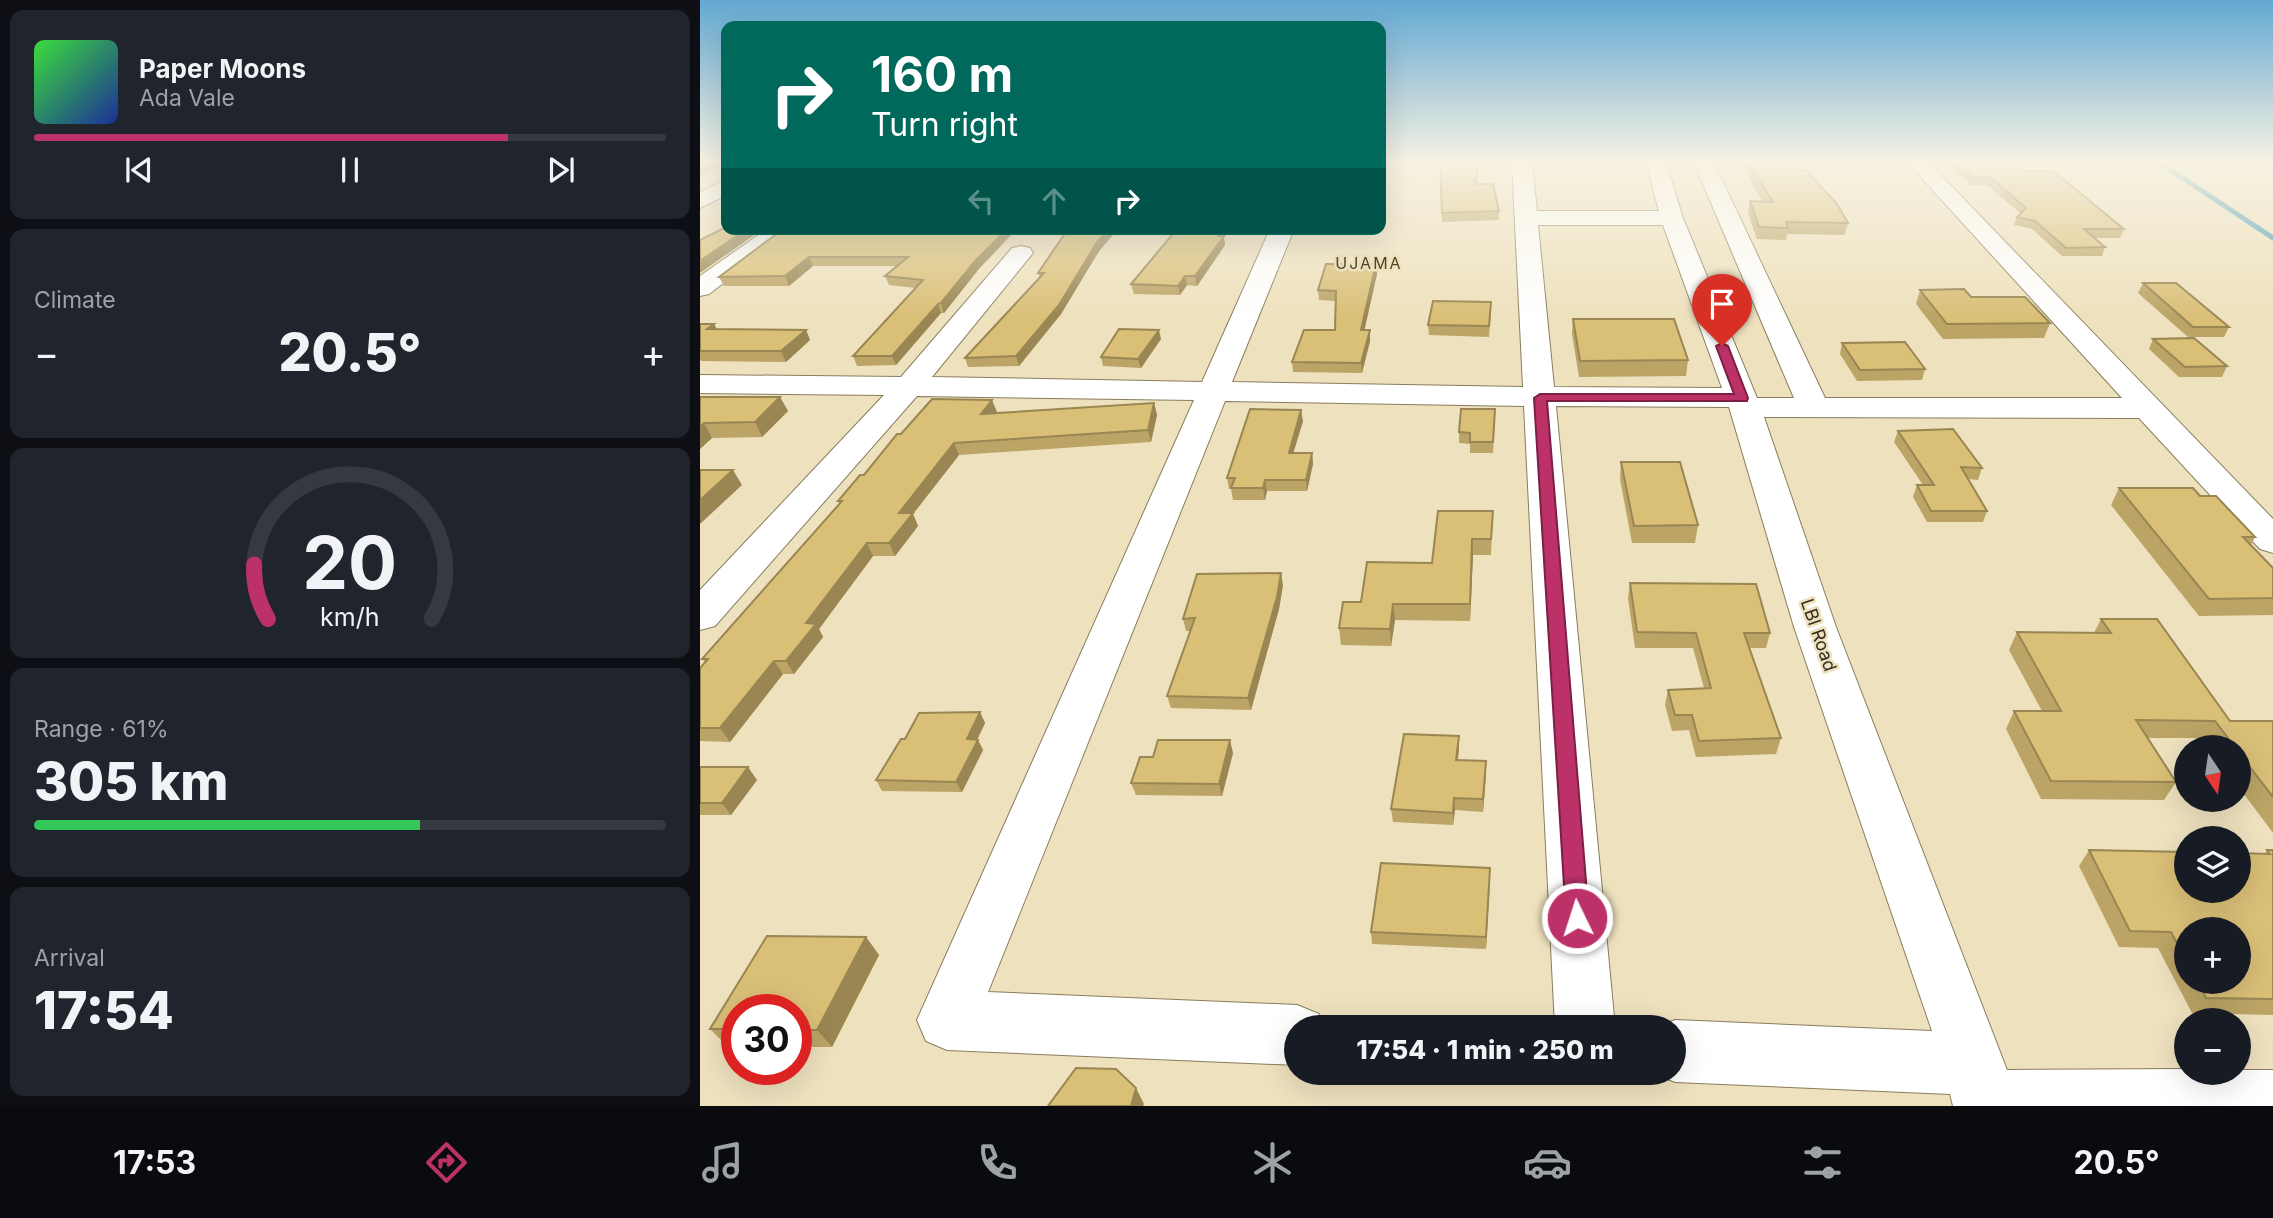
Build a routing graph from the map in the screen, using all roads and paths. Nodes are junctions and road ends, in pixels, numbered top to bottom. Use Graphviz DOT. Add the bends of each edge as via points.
graph roads {
  1 [pos="1528,215"];
  2 [pos="1671,215"];
  3 [pos="1727,215"];
  4 [pos="1966,215"];
  5 [pos="1528,218"];
  6 [pos="1672,218"];
  7 [pos="775,235"];
  8 [pos="1279,235"];
  9 [pos="1021,253"];
  10 [pos="700,288"];
  11 [pos="700,384"];
  12 [pos="910,385"];
  13 [pos="1215,389"];
  14 [pos="1540,398"];
  15 [pos="1744,403"];
  16 [pos="1814,408"];
  17 [pos="2148,408"];
  18 [pos="2273,541"];
  19 [pos="700,616"];
  20 [pos="1584,1015"];
  21 [pos="1284,1034"];
  22 [pos="1686,1052"];
  23 [pos="1981,1091"];
  24 [pos="2273,1101"];
  1 -- 5 [label="street"];
  2 -- 6 [label="street, LBI Road"];
  3 -- 16 [label="street"];
  4 -- 17 [label="street"];
  5 -- 6 [label="street"];
  5 -- 14 [label="street"];
  6 -- 15 [label="street, LBI Road"];
  7 -- 10 [label="street"];
  8 -- 13 [label="street"];
  9 -- 12 [label="street"];
  11 -- 12 [label="street"];
  12 -- 13 [label="street"];
  12 -- 19 [label="street"];
  13 -- 14 [label="street"];
  13 -- 21 [label="street" via="947,1020"];
  14 -- 15 [label="street"];
  14 -- 20 [label="street"];
  15 -- 16 [label="street"];
  15 -- 23 [label="street, LBI Road" via="1815,627"];
  16 -- 17 [label="street"];
  17 -- 18 [label="street"];
  22 -- 23 [label="street"];
  23 -- 24 [label="street" via="2126,1100"];
}
